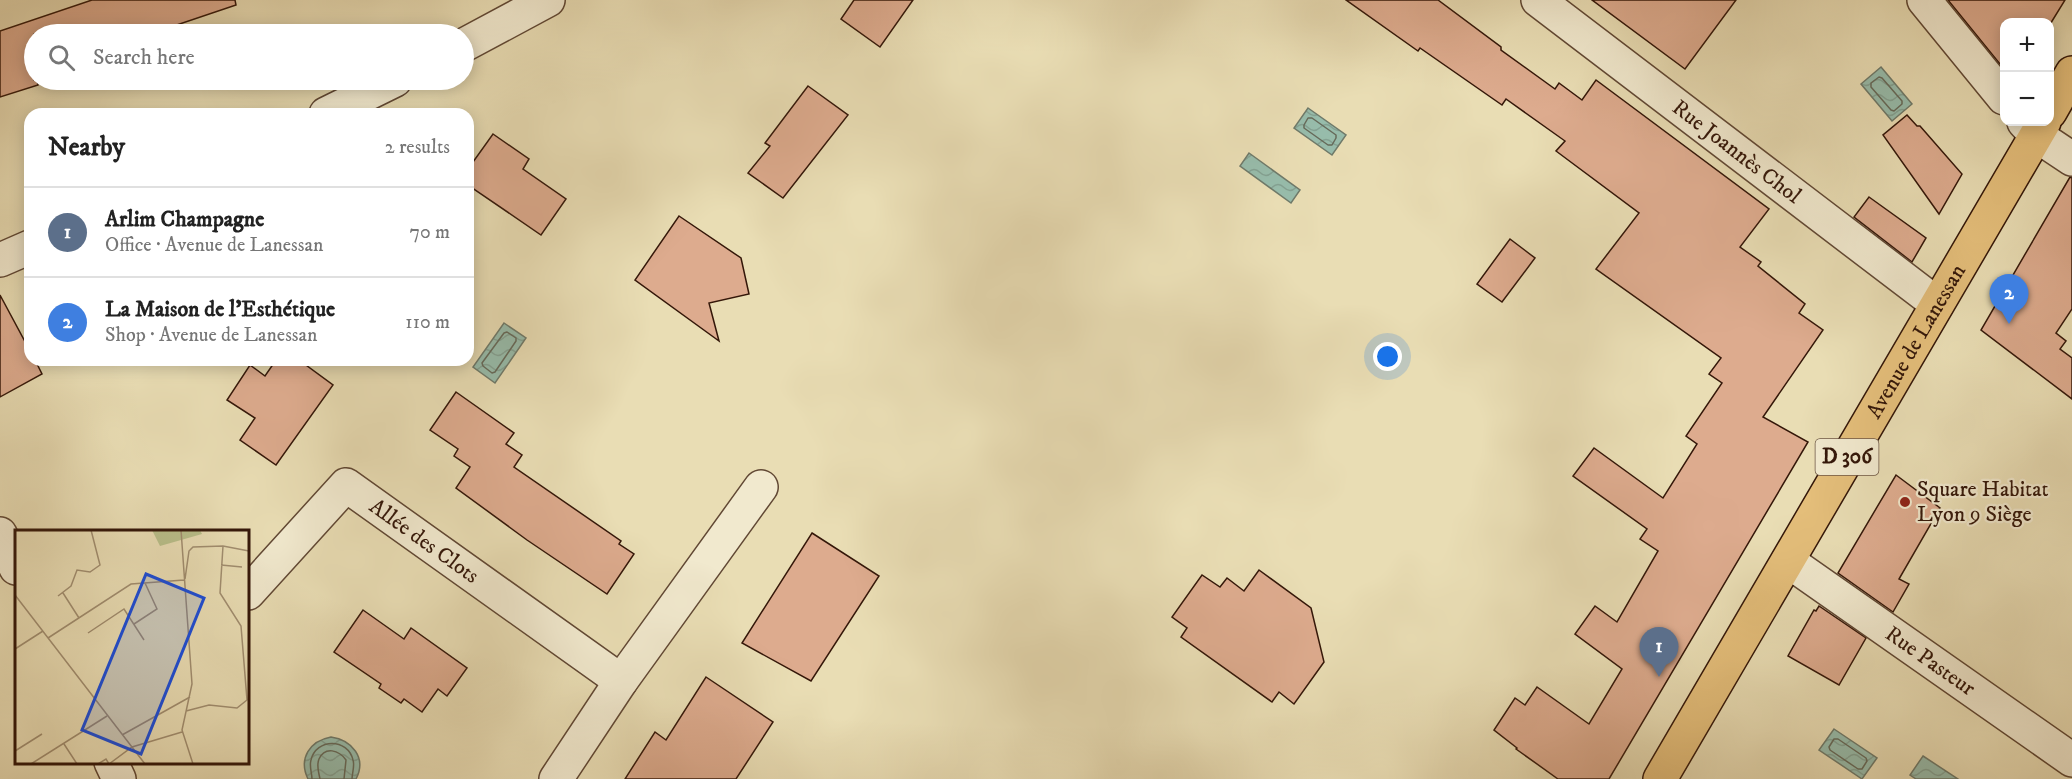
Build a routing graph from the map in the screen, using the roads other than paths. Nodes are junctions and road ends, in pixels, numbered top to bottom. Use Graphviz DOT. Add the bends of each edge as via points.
graph roads {
  1 [pos="548,0"];
  2 [pos="1538,0"];
  3 [pos="1924,0"];
  4 [pos="474,40"];
  5 [pos="2072,73"];
  6 [pos="375,90"];
  7 [pos="2000,93"];
  8 [pos="2054,99"];
  9 [pos="338,108"];
  10 [pos="2036,126"];
  11 [pos="2041,126"];
  12 [pos="2072,159"];
  13 [pos="24,250"];
  14 [pos="0,260"];
  15 [pos="1937,304"];
  16 [pos="761,487"];
  17 [pos="0,534"];
  18 [pos="1788,561"];
  19 [pos="15,566"];
  20 [pos="249,592"];
  21 [pos="621,681"];
  22 [pos="2072,760"];
  23 [pos="112,764"];
  24 [pos="119,779"];
  25 [pos="556,779"];
  26 [pos="1660,779"];
  1 -- 4 [label="street"];
  2 -- 15 [label="street, Rue Joannès Chol"];
  3 -- 7 [label="street"];
  5 -- 8 [label="main road, Avenue de Lanessan / D 306"];
  6 -- 9 [label="street"];
  10 -- 15 [label="main road, Avenue de Lanessan / D 306"];
  11 -- 12 [label="street"];
  13 -- 14 [label="street"];
  15 -- 18 [label="main road, Avenue de Lanessan / D 306"];
  16 -- 21 [label="street"];
  17 -- 19 [label="street"];
  18 -- 22 [label="street, Rue Pasteur"];
  18 -- 26 [label="main road, Avenue de Lanessan / D 306"];
  20 -- 21 [label="street, Allée des Clots" via="346,484"];
  21 -- 25 [label="street"];
  23 -- 24 [label="street"];
}
